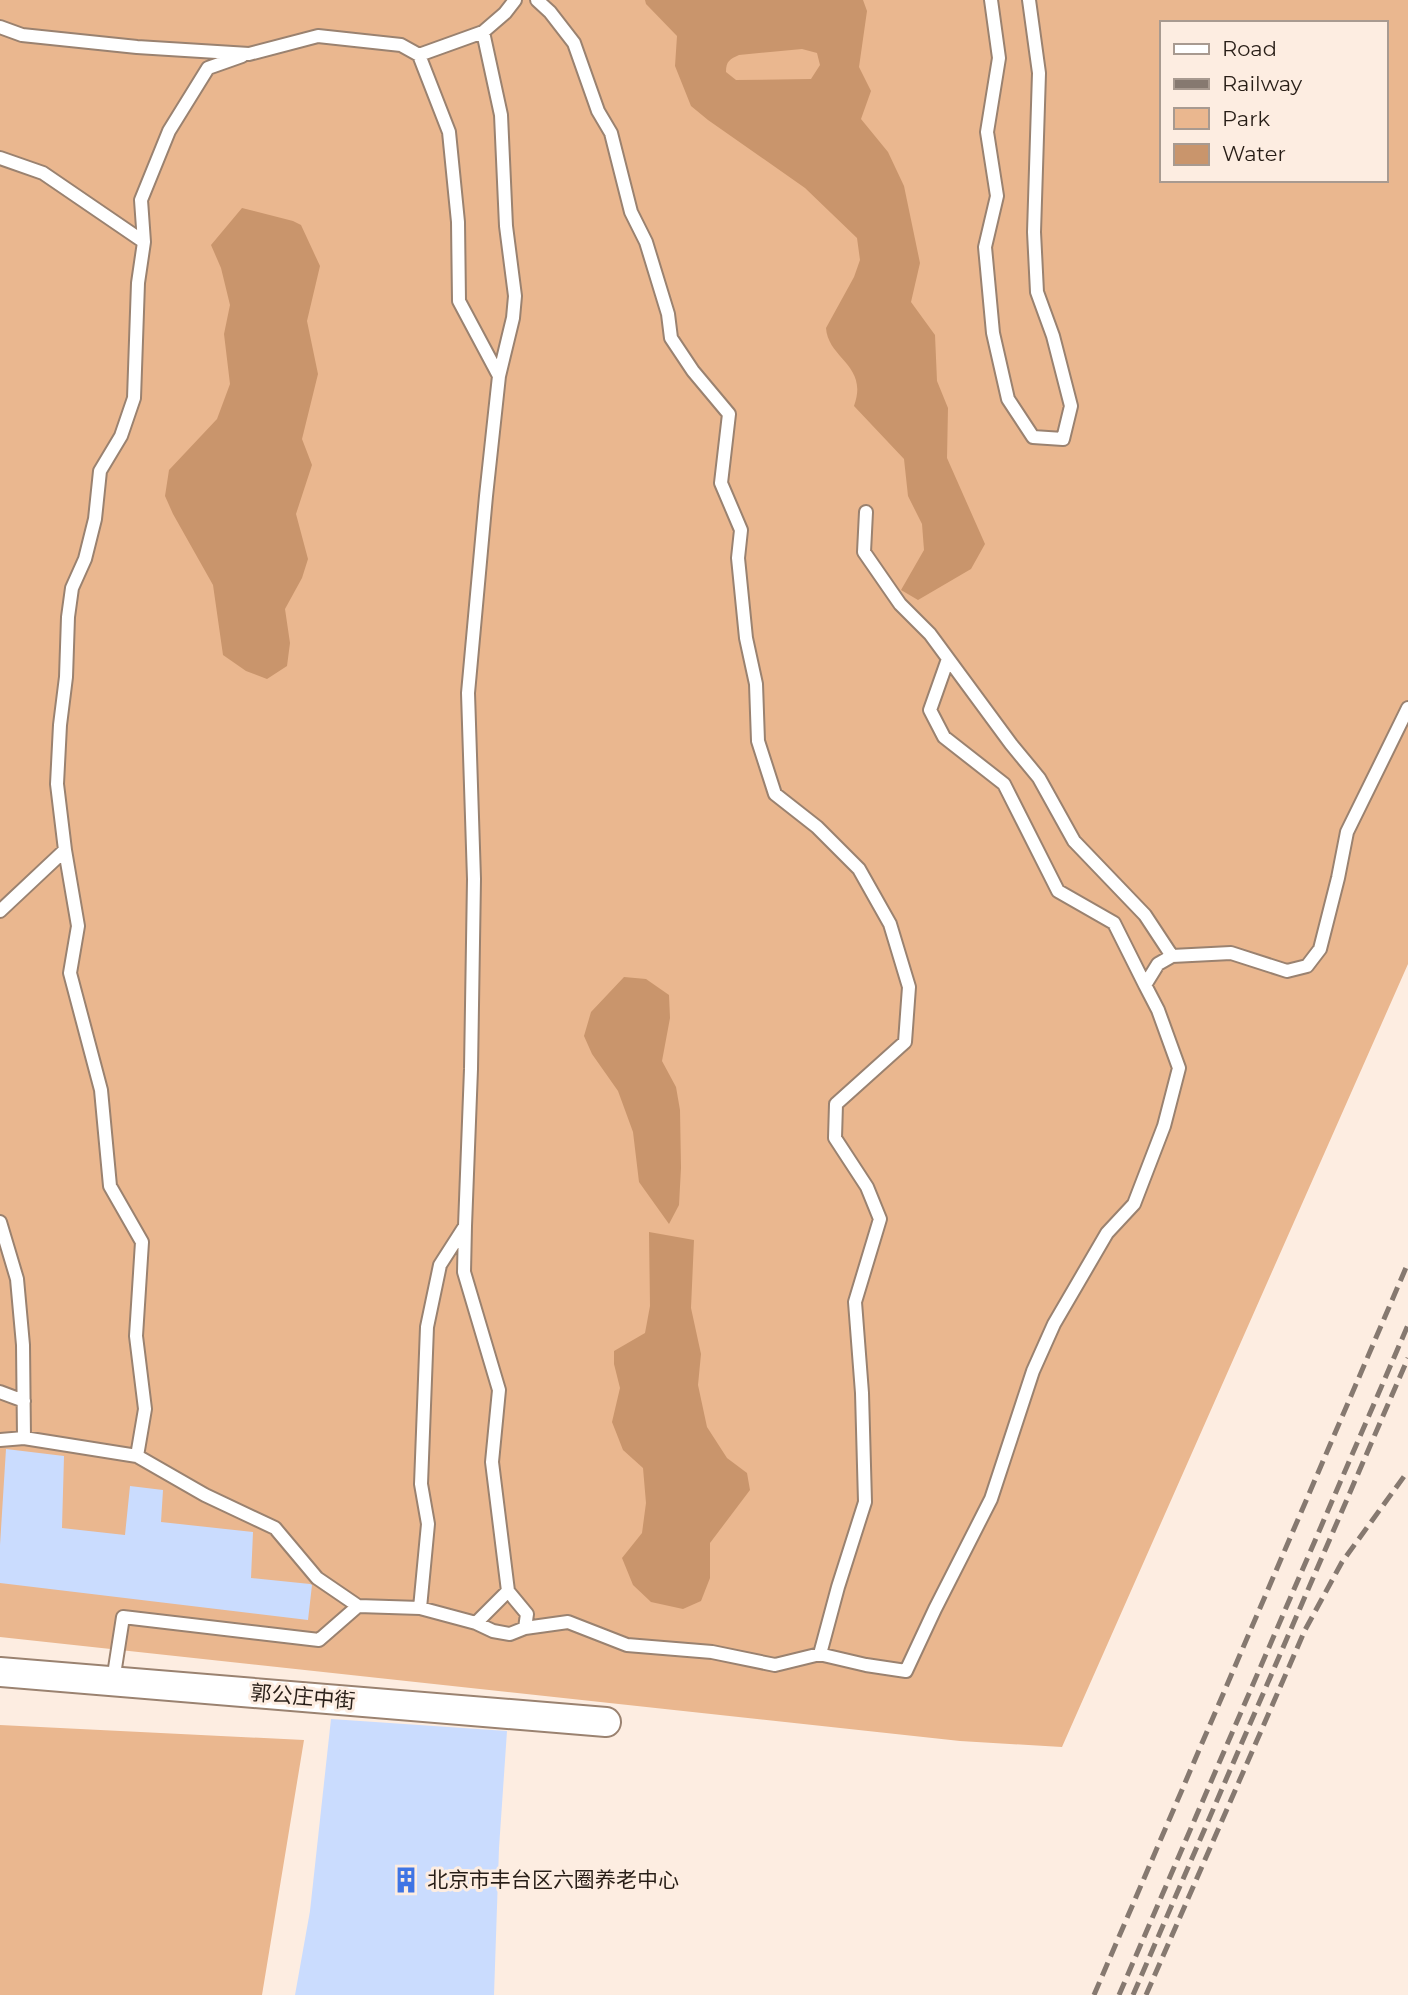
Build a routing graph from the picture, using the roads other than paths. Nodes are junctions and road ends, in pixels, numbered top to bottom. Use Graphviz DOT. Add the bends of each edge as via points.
graph roads {
  1 [pos="515,0"];
  2 [pos="537,0"];
  3 [pos="991,0"];
  4 [pos="1029,0"];
  5 [pos="0,27"];
  6 [pos="484,32"];
  7 [pos="249,54"];
  8 [pos="419,55"];
  9 [pos="0,158"];
  10 [pos="144,242"];
  11 [pos="499,376"];
  12 [pos="866,512"];
  13 [pos="948,659"];
  14 [pos="1408,708"];
  15 [pos="65,850"];
  16 [pos="0,911"];
  17 [pos="1172,956"];
  18 [pos="1145,985"];
  19 [pos="0,1222"];
  20 [pos="465,1226"];
  21 [pos="0,1392"];
  22 [pos="24,1401"];
  23 [pos="24,1438"];
  24 [pos="0,1440"];
  25 [pos="137,1456"];
  26 [pos="508,1591"];
  27 [pos="358,1606"];
  28 [pos="420,1608"];
  29 [pos="476,1623"];
  30 [pos="525,1628"];
  31 [pos="819,1654"];
  32 [pos="0,1672"];
  33 [pos="113,1681"];
  34 [pos="606,1722"];
  1 -- 6 [label="lane"];
  2 -- 31 [label="lane" via="574,43 598,111 611,133 671,338 729,414 722,483 741,530 738,558 756,684 758,741 775,794 859,869 890,924 909,987 905,1042 836,1104 835,1138 867,1187 880,1219 855,1302 865,1502"];
  3 -- 4 [label="lane" via="999,58 987,132 997,196 985,247 993,333 1008,399 1033,437 1063,439 1071,405 1037,292 1034,232 1039,73"];
  5 -- 7 [label="lane" via="34,37"];
  6 -- 8 [label="lane"];
  6 -- 11 [label="lane" via="501,115 506,226 515,296"];
  7 -- 8 [label="lane" via="318,36 401,46"];
  7 -- 10 [label="lane" via="208,68 169,131 141,200"];
  8 -- 11 [label="lane" via="449,132 458,222 459,301"];
  9 -- 10 [label="lane" via="43,173"];
  10 -- 15 [label="lane" via="134,398 121,436 100,471 95,519 72,588 57,783"];
  11 -- 20 [label="lane" via="468,693 474,879"];
  12 -- 13 [label="lane" via="864,552 900,604"];
  13 -- 17 [label="lane" via="1039,778 1074,841 1145,915"];
  13 -- 18 [label="lane" via="930,710 944,737 1004,784 1058,891 1114,923"];
  14 -- 17 [label="lane" via="1347,832 1320,949 1307,966 1287,971 1231,953"];
  15 -- 16 [label="lane"];
  15 -- 25 [label="lane" via="78,926 70,973 101,1090 110,1186 142,1242 136,1336 145,1409"];
  17 -- 18 [label="lane" via="1158,964"];
  18 -- 31 [label="lane" via="1179,1069 1164,1126 1134,1204 1107,1233 1054,1324 1033,1371 992,1499 906,1671"];
  19 -- 22 [label="lane" via="17,1279"];
  20 -- 26 [label="lane" via="464,1272 499,1390 492,1462"];
  20 -- 28 [label="lane" via="440,1265 427,1327 421,1484 428,1524"];
  21 -- 22 [label="lane"];
  22 -- 23 [label="lane"];
  23 -- 24 [label="lane"];
  23 -- 25 [label="lane"];
  25 -- 27 [label="lane" via="275,1528 317,1578"];
  26 -- 29 [label="lane"];
  26 -- 30 [label="lane" via="527,1614"];
  27 -- 28 [label="lane"];
  27 -- 33 [label="lane" via="319,1640 124,1617"];
  28 -- 29 [label="lane"];
  29 -- 30 [label="lane" via="510,1634"];
  30 -- 31 [label="lane" via="568,1622 627,1645 712,1652 775,1665"];
  32 -- 33 [label="street, 郭公庄中街"];
  33 -- 34 [label="street, 郭公庄中街"];
}
